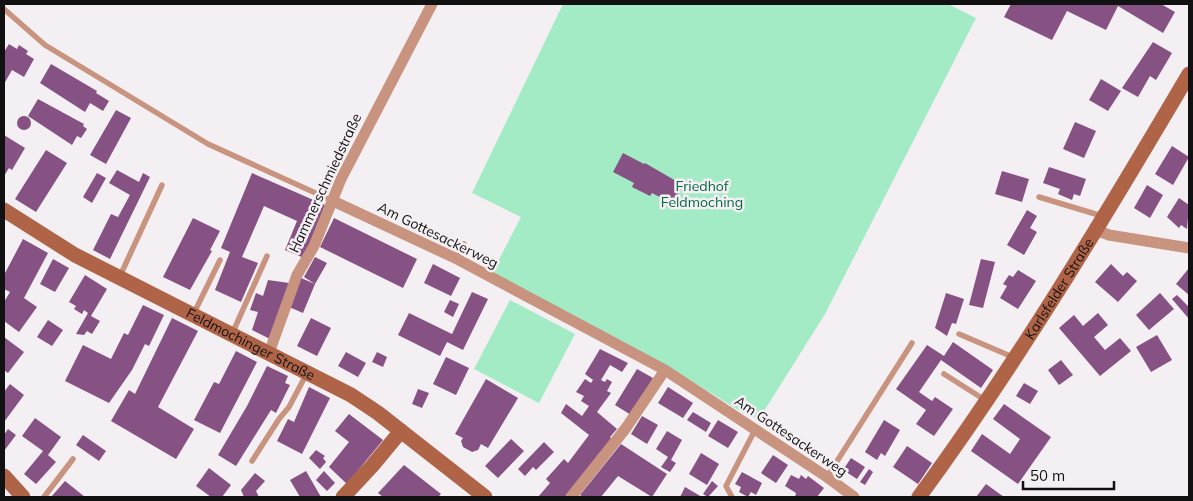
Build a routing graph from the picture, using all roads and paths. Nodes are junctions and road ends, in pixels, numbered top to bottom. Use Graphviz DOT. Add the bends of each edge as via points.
graph roads {
  1 [pos="432,4"];
  2 [pos="4,10"];
  3 [pos="1189,74"];
  4 [pos="162,185"];
  5 [pos="1039,197"];
  6 [pos="333,201"];
  7 [pos="4,210"];
  8 [pos="1104,216"];
  9 [pos="1096,230"];
  10 [pos="464,244"];
  11 [pos="1189,248"];
  12 [pos="266,256"];
  13 [pos="455,258"];
  14 [pos="220,260"];
  15 [pos="119,278"];
  16 [pos="193,315"];
  17 [pos="232,334"];
  18 [pos="959,334"];
  19 [pos="912,344"];
  20 [pos="269,353"];
  21 [pos="1015,358"];
  22 [pos="665,370"];
  23 [pos="307,373"];
  24 [pos="944,374"];
  25 [pos="987,401"];
  26 [pos="755,430"];
  27 [pos="400,431"];
  28 [pos="73,459"];
  29 [pos="252,461"];
  30 [pos="4,476"];
  31 [pos="827,477"];
  32 [pos="23,497"];
  33 [pos="44,497"];
  34 [pos="343,497"];
  35 [pos="483,497"];
  36 [pos="570,497"];
  37 [pos="732,497"];
  38 [pos="854,497"];
  39 [pos="919,497"];
  1 -- 6 [label="street, Hammerschmiedstraße" via="341,179"];
  2 -- 6 [label="lane, Am Gottesackerweg" via="45,45 208,144"];
  3 -- 8 [label="main road, Karlsfelder Straße"];
  4 -- 15 [label="lane"];
  5 -- 8 [label="lane"];
  6 -- 13 [label="street, Am Gottesackerweg"];
  6 -- 20 [label="street, Hammerschmiedstraße" via="314,246 297,275"];
  7 -- 15 [label="main road, Feldmochinger Straße" via="75,255"];
  8 -- 9 [label="main road, Karlsfelder Straße"];
  9 -- 11 [label="street"];
  9 -- 21 [label="main road, Karlsfelder Straße"];
  10 -- 13 [label="lane"];
  12 -- 17 [label="lane"];
  13 -- 22 [label="street, Am Gottesackerweg"];
  14 -- 16 [label="lane"];
  15 -- 16 [label="main road, Feldmochinger Straße"];
  16 -- 17 [label="main road, Feldmochinger Straße"];
  17 -- 20 [label="main road, Feldmochinger Straße"];
  18 -- 21 [label="lane"];
  19 -- 31 [label="lane"];
  20 -- 23 [label="main road, Feldmochinger Straße"];
  21 -- 25 [label="main road, Karlsfelder Straße"];
  22 -- 26 [label="street, Am Gottesackerweg"];
  22 -- 36 [label="street" via="626,428"];
  23 -- 27 [label="main road, Feldmochinger Straße" via="351,395"];
  23 -- 29 [label="lane" via="289,407"];
  24 -- 25 [label="lane"];
  25 -- 39 [label="main road, Karlsfelder Straße"];
  26 -- 31 [label="street, Am Gottesackerweg"];
  26 -- 37 [label="lane" via="726,486"];
  27 -- 34 [label="main road"];
  27 -- 35 [label="main road, Feldmochinger Straße"];
  28 -- 33 [label="lane"];
  30 -- 32 [label="main road"];
  31 -- 38 [label="street, Am Gottesackerweg"];
}
